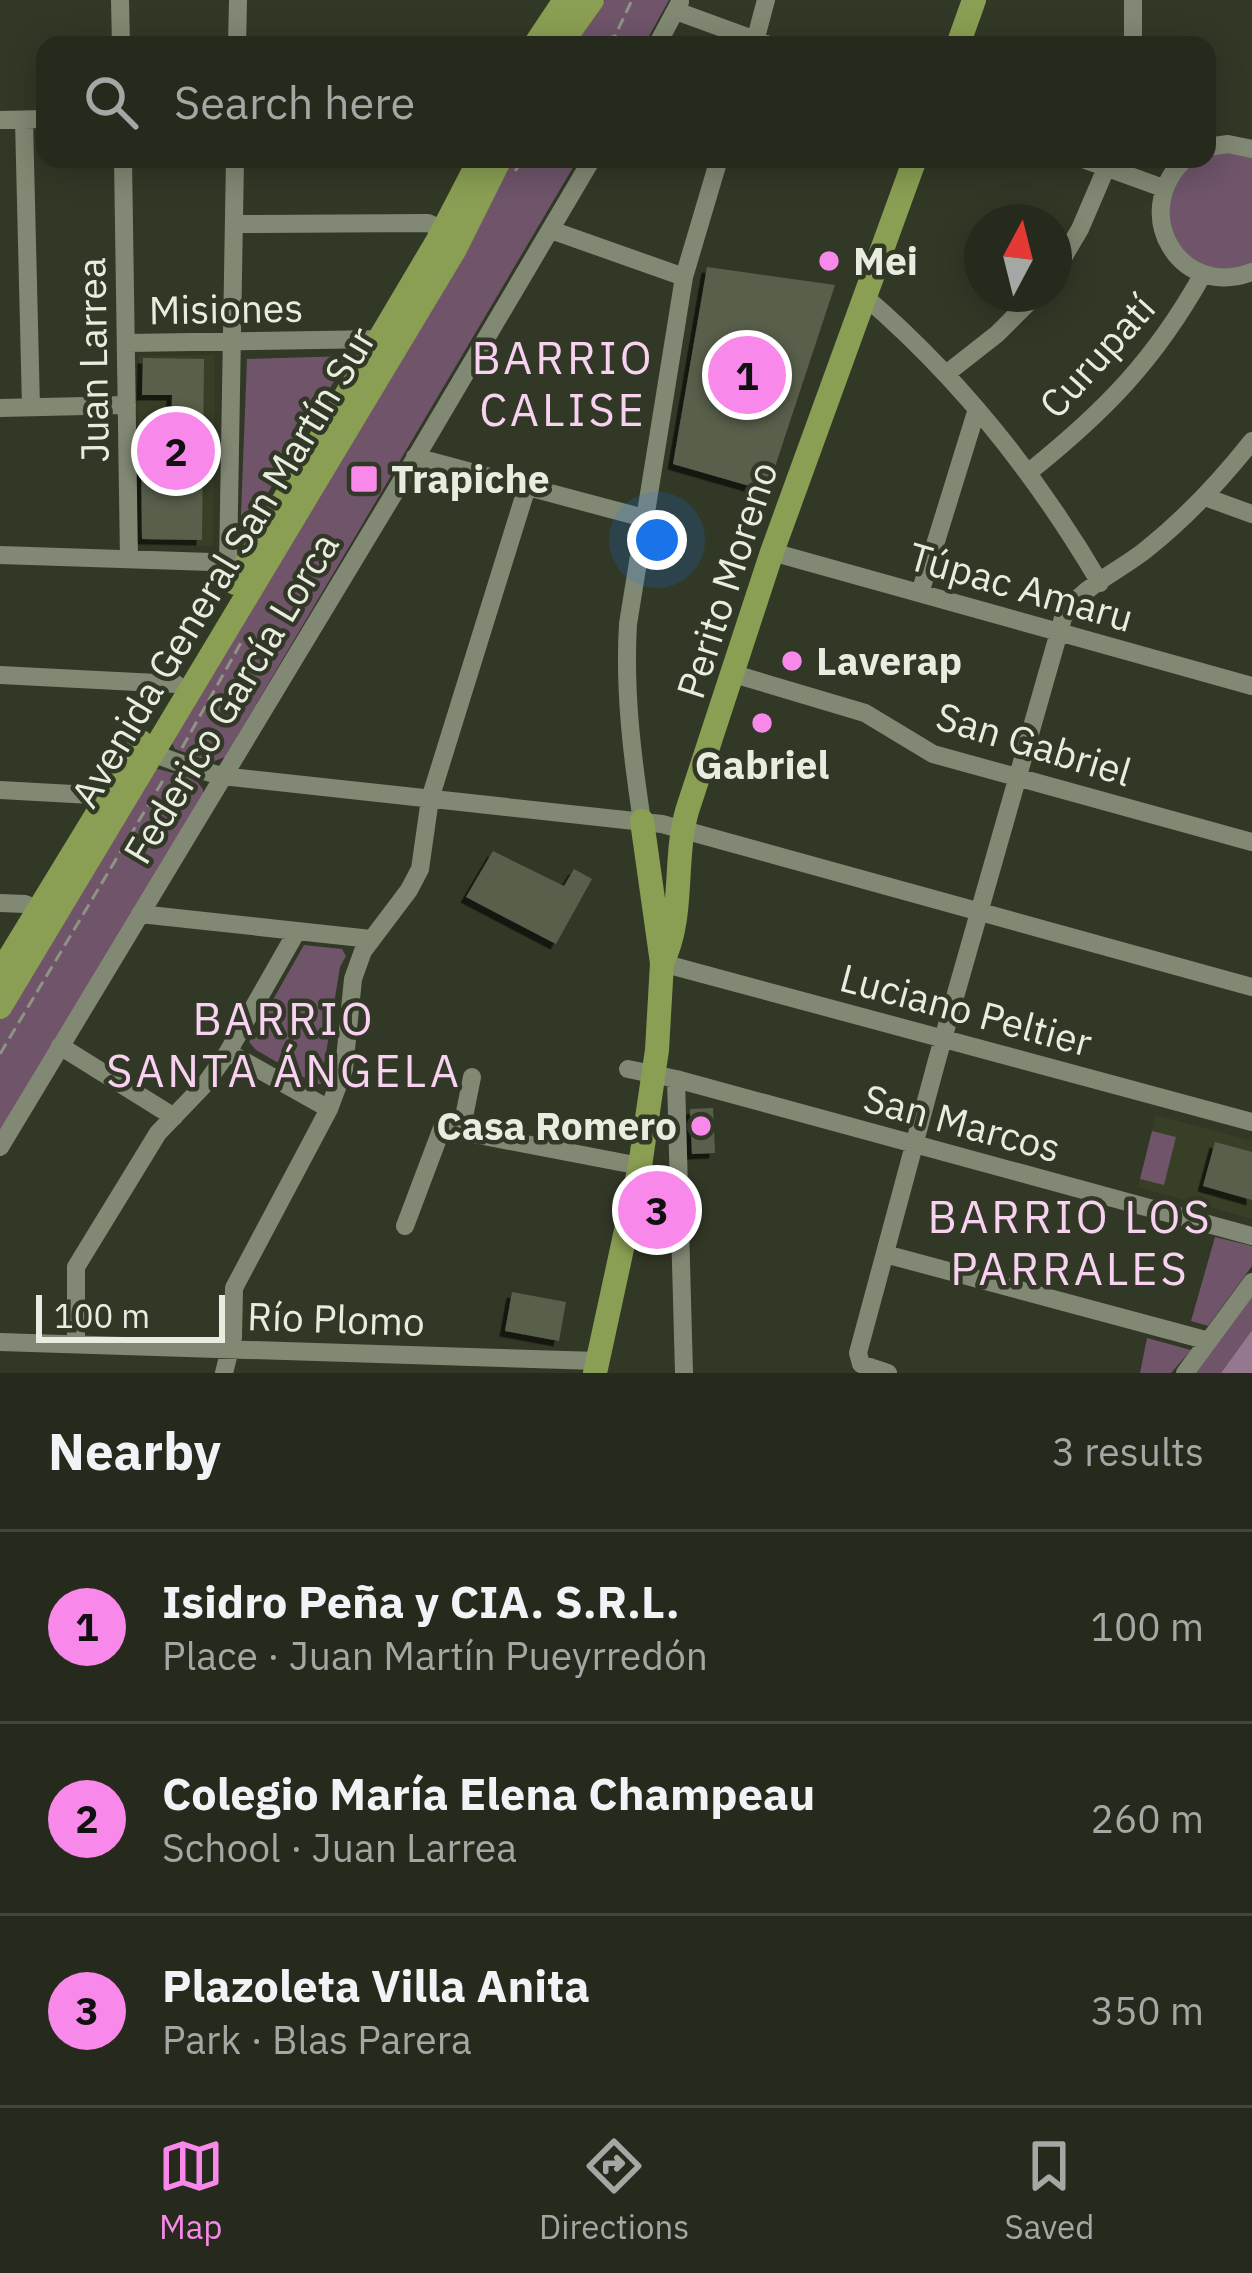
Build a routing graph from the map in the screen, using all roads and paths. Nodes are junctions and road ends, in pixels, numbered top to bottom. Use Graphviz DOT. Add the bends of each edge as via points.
graph roads {
  1 [pos="120,0"];
  2 [pos="238,0"];
  3 [pos="565,0"];
  4 [pos="592,0"];
  5 [pos="632,0"];
  6 [pos="766,0"];
  7 [pos="974,0"];
  8 [pos="1133,0"];
  9 [pos="678,5"];
  10 [pos="121,36"];
  11 [pos="237,36"];
  12 [pos="541,36"];
  13 [pos="566,36"];
  14 [pos="615,36"];
  15 [pos="662,36"];
  16 [pos="745,36"];
  17 [pos="761,36"];
  18 [pos="961,36"];
  19 [pos="1133,36"];
  20 [pos="36,119"];
  21 [pos="0,120"];
  22 [pos="24,120"];
  23 [pos="1251,143"];
  24 [pos="1216,146"];
  25 [pos="123,168"];
  26 [pos="235,168"];
  27 [pos="477,168"];
  28 [pos="494,168"];
  29 [pos="587,168"];
  30 [pos="716,168"];
  31 [pos="912,168"];
  32 [pos="1106,168"];
  33 [pos="1119,168"];
  34 [pos="1175,168"];
  35 [pos="1163,188"];
  36 [pos="233,224"];
  37 [pos="551,230"];
  38 [pos="453,233"];
  39 [pos="1072,243"];
  40 [pos="1252,272"];
  41 [pos="1203,274"];
  42 [pos="684,278"];
  43 [pos="863,296"];
  44 [pos="1019,312"];
  45 [pos="231,341"];
  46 [pos="127,343"];
  47 [pos="388,343"];
  48 [pos="946,374"];
  49 [pos="127,406"];
  50 [pos="31,407"];
  51 [pos="0,408"];
  52 [pos="977,409"];
  53 [pos="1252,440"];
  54 [pos="415,458"];
  55 [pos="1029,472"];
  56 [pos="526,487"];
  57 [pos="1205,497"];
  58 [pos="1252,514"];
  59 [pos="644,518"];
  60 [pos="772,552"];
  61 [pos="0,555"];
  62 [pos="129,560"];
  63 [pos="242,572"];
  64 [pos="1100,583"];
  65 [pos="920,593"];
  66 [pos="1058,632"];
  67 [pos="734,674"];
  68 [pos="0,675"];
  69 [pos="176,684"];
  70 [pos="1252,686"];
  71 [pos="145,750"];
  72 [pos="222,776"];
  73 [pos="1018,778"];
  74 [pos="0,790"];
  75 [pos="430,799"];
  76 [pos="115,800"];
  77 [pos="641,820"];
  78 [pos="682,829"];
  79 [pos="1252,842"];
  80 [pos="0,904"];
  81 [pos="47,913"];
  82 [pos="979,913"];
  83 [pos="140,914"];
  84 [pos="297,931"];
  85 [pos="371,939"];
  86 [pos="0,973"];
  87 [pos="655,974"];
  88 [pos="1252,987"];
  89 [pos="0,1007"];
  90 [pos="945,1039"];
  91 [pos="61,1046"];
  92 [pos="228,1052"];
  93 [pos="628,1069"];
  94 [pos="665,1076"];
  95 [pos="472,1077"];
  96 [pos="329,1109"];
  97 [pos="174,1117"];
  98 [pos="1252,1122"];
  99 [pos="461,1132"];
  100 [pos="914,1144"];
  101 [pos="0,1147"];
  102 [pos="640,1166"];
  103 [pos="405,1226"];
  104 [pos="1252,1236"];
  105 [pos="884,1254"];
  106 [pos="1252,1282"];
  107 [pos="1209,1341"];
  108 [pos="0,1342"];
  109 [pos="76,1344"];
  110 [pos="230,1349"];
  111 [pos="403,1364"];
  112 [pos="597,1367"];
  113 [pos="224,1373"];
  114 [pos="684,1373"];
  115 [pos="888,1373"];
  116 [pos="1185,1373"];
  1 -- 10 [label="street"];
  2 -- 11 [label="street"];
  3 -- 12 [label="main road"];
  4 -- 13 [label="main road"];
  5 -- 14 [label="path"];
  6 -- 17 [label="street"];
  7 -- 18 [label="main road"];
  8 -- 19 [label="street"];
  9 -- 15 [label="street"];
  9 -- 16 [label="street"];
  20 -- 22 [label="street"];
  21 -- 22 [label="street"];
  22 -- 50 [label="street"];
  23 -- 24 [label="street"];
  25 -- 46 [label="street, Juan Larrea"];
  26 -- 36 [label="street"];
  27 -- 38 [label="main road, Avenida General San Martín Sur"];
  28 -- 38 [label="main road, Avenida General San Martín Sur"];
  29 -- 37 [label="street, Federico García Lorca"];
  30 -- 42 [label="street"];
  31 -- 43 [label="main road, Perito Moreno"];
  32 -- 39 [label="street"];
  33 -- 35 [label="street"];
  34 -- 35 [label="street"];
  35 -- 41 [label="street" via="1162,230 1185,264"];
  36 -- 38 [label="street" via="428,223"];
  36 -- 45 [label="street"];
  37 -- 42 [label="street"];
  37 -- 54 [label="street, Federico García Lorca"];
  38 -- 47 [label="main road, Avenida General San Martín Sur"];
  40 -- 41 [label="street"];
  41 -- 55 [label="street, Curupatí" via="1129,382"];
  42 -- 59 [label="street"];
  43 -- 48 [label="street"];
  43 -- 60 [label="main road, Perito Moreno"];
  44 -- 48 [label="street"];
  45 -- 46 [label="street, Misiones"];
  45 -- 47 [label="street, Misiones"];
  45 -- 63 [label="street"];
  46 -- 49 [label="street, Juan Larrea"];
  47 -- 63 [label="main road, Avenida General San Martín Sur"];
  48 -- 52 [label="street"];
  49 -- 50 [label="street"];
  49 -- 62 [label="street, Juan Larrea"];
  50 -- 51 [label="street"];
  52 -- 55 [label="street"];
  52 -- 65 [label="street"];
  53 -- 57 [label="street"];
  54 -- 56 [label="street"];
  54 -- 72 [label="street, Federico García Lorca"];
  55 -- 64 [label="street"];
  56 -- 59 [label="street"];
  56 -- 75 [label="street"];
  57 -- 58 [label="street"];
  57 -- 64 [label="street"];
  59 -- 77 [label="street" via="626,657"];
  60 -- 65 [label="street, Túpac Amaru"];
  60 -- 67 [label="main road, Perito Moreno"];
  61 -- 62 [label="street"];
  62 -- 63 [label="street" via="211,562"];
  63 -- 69 [label="main road, Avenida General San Martín Sur"];
  63 -- 71 [label="main road, Avenida General San Martín Sur"];
  64 -- 66 [label="street" via="1068,607"];
  65 -- 66 [label="street, Túpac Amaru"];
  66 -- 70 [label="street, Túpac Amaru"];
  66 -- 73 [label="street"];
  67 -- 73 [label="street, San Gabriel" via="865,713 933,754"];
  67 -- 78 [label="main road, Perito Moreno"];
  68 -- 69 [label="street"];
  69 -- 71 [label="main road, Avenida General San Martín Sur"];
  71 -- 72 [label="street"];
  71 -- 76 [label="main road, Avenida General San Martín Sur"];
  72 -- 75 [label="street"];
  72 -- 83 [label="street, Federico García Lorca"];
  73 -- 79 [label="street, San Gabriel"];
  73 -- 82 [label="street"];
  74 -- 76 [label="street"];
  75 -- 77 [label="street"];
  75 -- 85 [label="street" via="420,869"];
  76 -- 81 [label="main road, Avenida General San Martín Sur"];
  77 -- 78 [label="street"];
  77 -- 87 [label="main road, Perito Moreno"];
  78 -- 82 [label="street"];
  78 -- 87 [label="main road, Perito Moreno" via="672,935"];
  80 -- 81 [label="street"];
  81 -- 86 [label="main road, Avenida General San Martín Sur"];
  81 -- 89 [label="main road, Avenida General San Martín Sur"];
  82 -- 88 [label="street"];
  82 -- 90 [label="street"];
  83 -- 84 [label="street"];
  83 -- 91 [label="street, Federico García Lorca"];
  84 -- 85 [label="street"];
  84 -- 92 [label="street"];
  85 -- 96 [label="street" via="353,980 344,1069"];
  87 -- 90 [label="street, Luciano Peltier"];
  87 -- 94 [label="main road, Perito Moreno"];
  90 -- 98 [label="street, Luciano Peltier"];
  90 -- 100 [label="street"];
  91 -- 97 [label="street"];
  91 -- 101 [label="street, Federico García Lorca"];
  92 -- 96 [label="street"];
  92 -- 97 [label="street"];
  93 -- 94 [label="street, San Marcos"];
  94 -- 100 [label="street, San Marcos"];
  94 -- 102 [label="main road, Perito Moreno"];
  94 -- 114 [label="street"];
  95 -- 99 [label="street"];
  96 -- 110 [label="street" via="234,1288"];
  97 -- 109 [label="street" via="76,1267"];
  99 -- 102 [label="street"];
  99 -- 103 [label="street" via="442,1128"];
  100 -- 104 [label="street, San Marcos"];
  100 -- 105 [label="street"];
  102 -- 112 [label="main road, Perito Moreno"];
  105 -- 107 [label="street"];
  105 -- 115 [label="street" via="858,1361"];
  106 -- 107 [label="street"];
  107 -- 116 [label="street"];
  108 -- 109 [label="street, Río Plomo"];
  109 -- 110 [label="street, Río Plomo"];
  110 -- 111 [label="street, Río Plomo"];
  110 -- 113 [label="street"];
  111 -- 112 [label="street, Río Plomo"];
}
